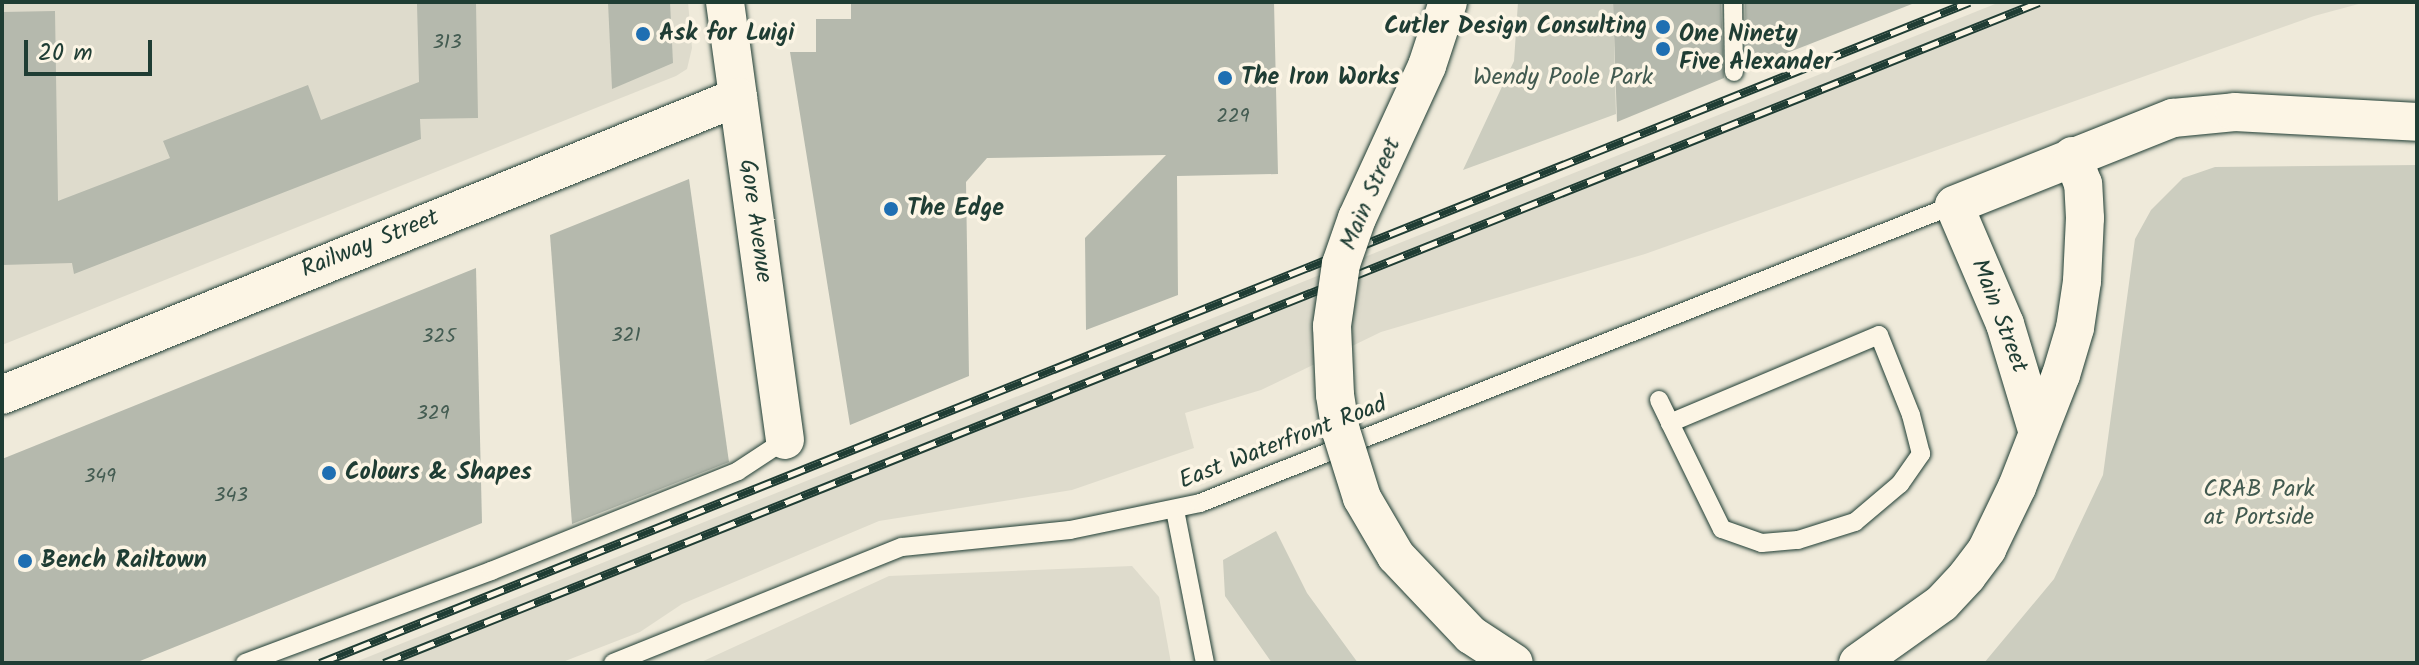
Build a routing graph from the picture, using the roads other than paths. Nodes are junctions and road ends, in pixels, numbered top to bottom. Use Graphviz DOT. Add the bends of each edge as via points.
graph roads {
  1 [pos="725,2"];
  2 [pos="1448,2"];
  3 [pos="1733,2"];
  4 [pos="1734,72"];
  5 [pos="738,97"];
  6 [pos="2417,122"];
  7 [pos="2072,156"];
  8 [pos="1954,205"];
  9 [pos="2,395"];
  10 [pos="1659,400"];
  11 [pos="1670,423"];
  12 [pos="2037,430"];
  13 [pos="785,440"];
  14 [pos="1175,510"];
  15 [pos="245,663"];
  16 [pos="613,663"];
  17 [pos="1205,663"];
  18 [pos="1514,663"];
  19 [pos="1858,663"];
  1 -- 5 [label="street, Gore Avenue"];
  2 -- 18 [label="street, Main Street, bridge" via="1427,66 1341,264 1332,326 1335,395 1351,468 1396,556 1471,635"];
  3 -- 4 [label="lane"];
  5 -- 9 [label="street, Railway Street"];
  5 -- 13 [label="street, Gore Avenue"];
  6 -- 7 [label="street" via="2235,112 2173,118"];
  7 -- 8 [label="street"];
  7 -- 12 [label="street, Main Street" via="2083,184 2082,281 2061,375"];
  8 -- 12 [label="street, Main Street" via="2005,324"];
  8 -- 14 [label="lane, East Waterfront Road"];
  10 -- 11 [label="lane"];
  11 -- 11 [label="lane" via="1722,529 1762,543 1798,540 1855,522 1900,484 1921,454 1879,335"];
  12 -- 19 [label="street, Main Street" via="2002,519 1967,576 1942,603"];
  13 -- 15 [label="lane" via="738,471"];
  14 -- 16 [label="lane, East Waterfront Road" via="1070,530 902,547"];
  14 -- 17 [label="lane"];
}
